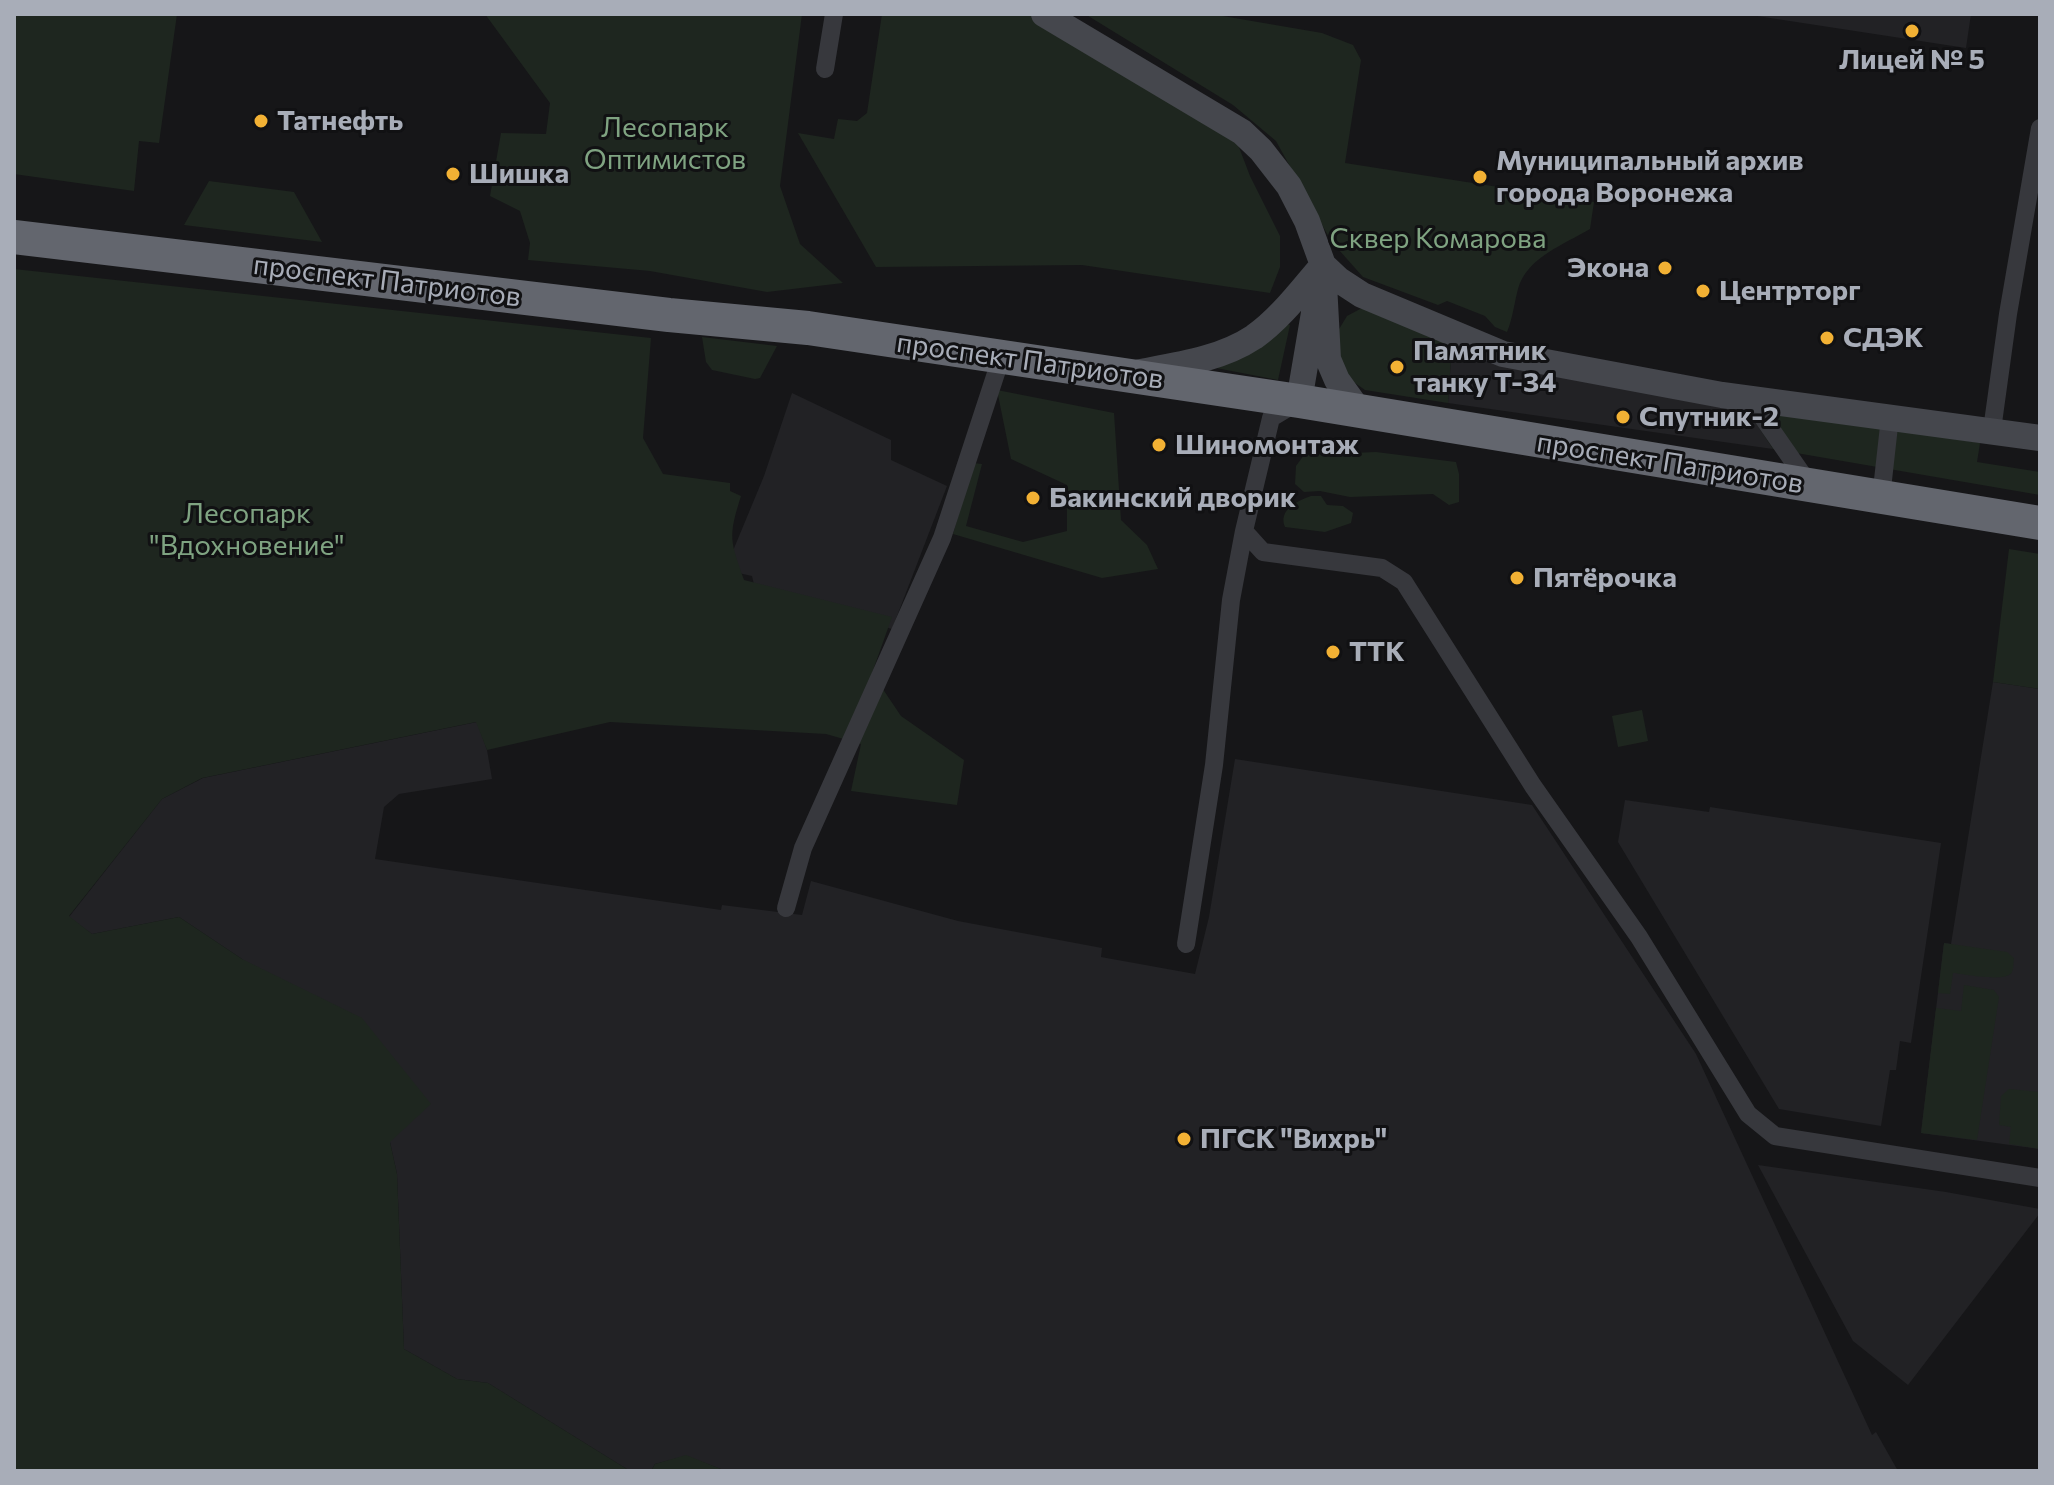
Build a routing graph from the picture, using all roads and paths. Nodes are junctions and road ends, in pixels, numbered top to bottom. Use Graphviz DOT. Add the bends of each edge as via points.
graph roads {
  1 [pos="834,14"];
  2 [pos="1044,14"];
  3 [pos="825,69"];
  4 [pos="2040,128"];
  5 [pos="14,237"];
  6 [pos="1323,265"];
  7 [pos="1001,358"];
  8 [pos="1124,374"];
  9 [pos="1750,399"];
  10 [pos="1299,401"];
  11 [pos="1360,412"];
  12 [pos="1890,417"];
  13 [pos="1992,430"];
  14 [pos="2040,438"];
  15 [pos="1811,486"];
  16 [pos="1881,498"];
  17 [pos="2040,523"];
  18 [pos="1244,531"];
  19 [pos="786,908"];
  20 [pos="1186,944"];
  21 [pos="2040,1178"];
  1 -- 3 [label="street"];
  2 -- 6 [label="street" via="1242,132 1289,186"];
  4 -- 13 [label="street"];
  5 -- 7 [label="highway, проспект Патриотов" via="808,328"];
  6 -- 8 [label="street" via="1253,338 1204,358"];
  6 -- 9 [label="street" via="1362,295 1503,354"];
  6 -- 10 [label="street"];
  6 -- 11 [label="street" via="1328,359"];
  7 -- 8 [label="highway, проспект Патриотов"];
  7 -- 19 [label="street" via="942,538 803,848"];
  8 -- 10 [label="highway, проспект Патриотов"];
  9 -- 12 [label="street"];
  9 -- 15 [label="street"];
  10 -- 11 [label="highway, проспект Патриотов"];
  10 -- 18 [label="street" via="1271,418"];
  11 -- 15 [label="highway, проспект Патриотов"];
  12 -- 13 [label="street"];
  12 -- 16 [label="street"];
  13 -- 14 [label="street"];
  15 -- 16 [label="highway, проспект Патриотов"];
  16 -- 17 [label="highway, проспект Патриотов"];
  18 -- 20 [label="street"];
  18 -- 21 [label="street" via="1263,552 1382,568 1404,582 1533,786 1639,937 1748,1114 1775,1136"];
}
